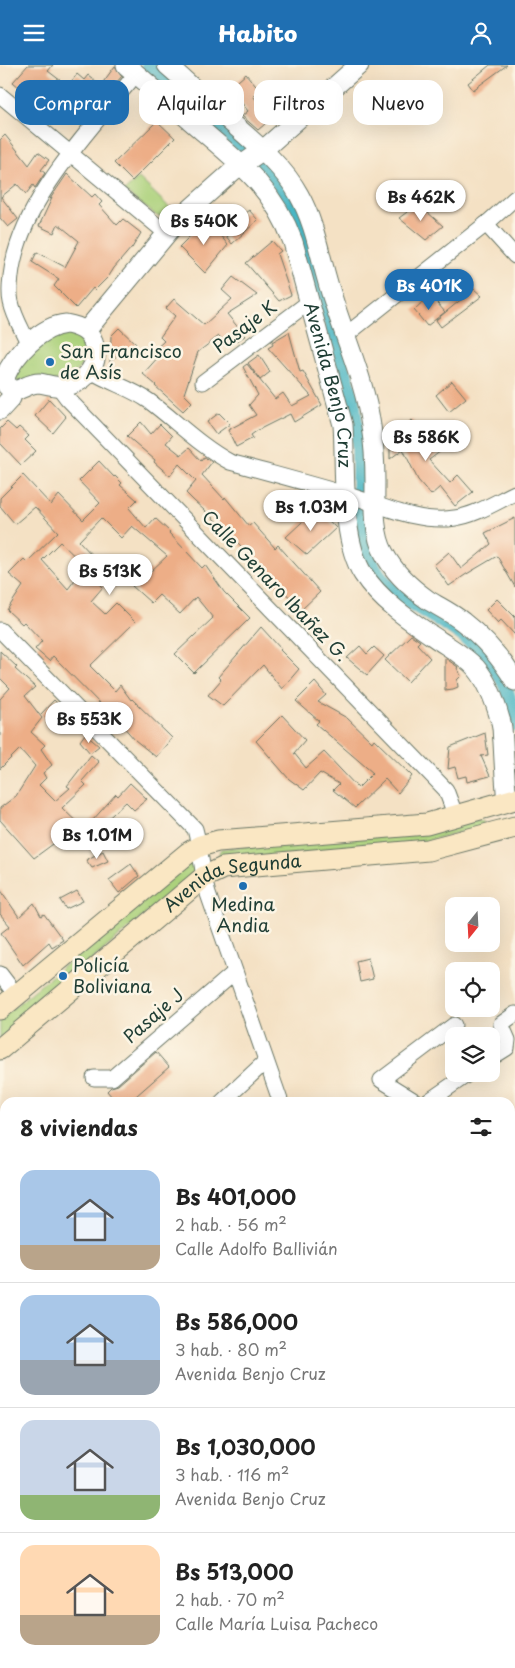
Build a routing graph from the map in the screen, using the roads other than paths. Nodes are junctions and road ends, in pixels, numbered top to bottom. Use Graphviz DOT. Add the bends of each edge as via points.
graph roads {
  1 [pos="167,65"];
  2 [pos="359,65"];
  3 [pos="131,69"];
  4 [pos="0,95"];
  5 [pos="6,110"];
  6 [pos="262,150"];
  7 [pos="71,154"];
  8 [pos="243,163"];
  9 [pos="515,198"];
  10 [pos="486,224"];
  11 [pos="166,233"];
  12 [pos="515,256"];
  13 [pos="309,301"];
  14 [pos="86,331"];
  15 [pos="346,335"];
  16 [pos="29,345"];
  17 [pos="91,371"];
  18 [pos="3,372"];
  19 [pos="203,383"];
  20 [pos="58,386"];
  21 [pos="13,391"];
  22 [pos="0,410"];
  23 [pos="515,493"];
  24 [pos="360,499"];
  25 [pos="0,629"];
  26 [pos="515,681"];
  27 [pos="511,801"];
  28 [pos="456,817"];
  29 [pos="514,829"];
  30 [pos="200,846"];
  31 [pos="204,877"];
  32 [pos="235,972"];
  33 [pos="0,974"];
  34 [pos="16,995"];
  35 [pos="0,1009"];
  36 [pos="515,1014"];
  37 [pos="454,1025"];
  38 [pos="0,1049"];
  39 [pos="500,1052"];
  40 [pos="266,1061"];
  41 [pos="94,1078"];
  42 [pos="457,1082"];
  43 [pos="227,1097"];
  44 [pos="279,1097"];
  45 [pos="417,1097"];
  46 [pos="435,1097"];
  1 -- 6 [label="street, Avenida Benjo Cruz"];
  2 -- 6 [label="street"];
  3 -- 7 [label="street"];
  3 -- 8 [label="street, Avenida Benjo Cruz"];
  4 -- 5 [label="street"];
  5 -- 7 [label="street"];
  6 -- 8 [label="street"];
  6 -- 15 [label="street, Avenida Benjo Cruz" via="299,194"];
  7 -- 11 [label="street"];
  7 -- 16 [label="street" via="31,213 12,260 11,302"];
  8 -- 11 [label="street"];
  8 -- 13 [label="street, Avenida Benjo Cruz" via="264,188 286,223"];
  9 -- 10 [label="street"];
  10 -- 12 [label="street"];
  10 -- 15 [label="street"];
  11 -- 14 [label="street"];
  13 -- 19 [label="street, Pasaje K"];
  13 -- 24 [label="street, Avenida Benjo Cruz"];
  14 -- 16 [label="street" via="76,325 56,325"];
  14 -- 17 [label="street" via="96,356"];
  15 -- 24 [label="street, Avenida Benjo Cruz" via="365,394 374,449"];
  16 -- 18 [label="street"];
  17 -- 20 [label="street" via="76,382"];
  17 -- 24 [label="street" via="144,397 212,452 230,462"];
  18 -- 21 [label="street" via="7,386"];
  20 -- 21 [label="street" via="38,383"];
  20 -- 28 [label="street, Calle Genaro Ibañez G." via="66,398 446,790"];
  21 -- 22 [label="street"];
  23 -- 24 [label="street" via="455,518 432,519"];
  24 -- 26 [label="street, Avenida Benjo Cruz" via="393,568 426,599 480,636"];
  24 -- 27 [label="street, Avenida Benjo Cruz" via="348,526 362,573 380,595 466,659 484,678 501,722"];
  25 -- 30 [label="street" via="195,829"];
  27 -- 28 [label="main road, Avenida Segunda"];
  27 -- 29 [label="main road, Avenida Benjo Cruz"];
  28 -- 30 [label="main road, Avenida Segunda" via="427,824 218,841"];
  29 -- 31 [label="main road, Avenida Segunda" via="428,850 223,868"];
  30 -- 31 [label="street"];
  30 -- 34 [label="main road, Avenida Segunda"];
  31 -- 32 [label="street"];
  31 -- 38 [label="main road, Avenida Segunda"];
  32 -- 40 [label="street"];
  32 -- 41 [label="street, Pasaje J" via="112,1078"];
  33 -- 34 [label="street"];
  34 -- 35 [label="main road, Avenida Segunda"];
  36 -- 39 [label="street" via="501,1023 508,1040 507,1048"];
  37 -- 45 [label="street" via="381,1080"];
  40 -- 43 [label="street"];
  40 -- 44 [label="street"];
  42 -- 46 [label="street"];
}
